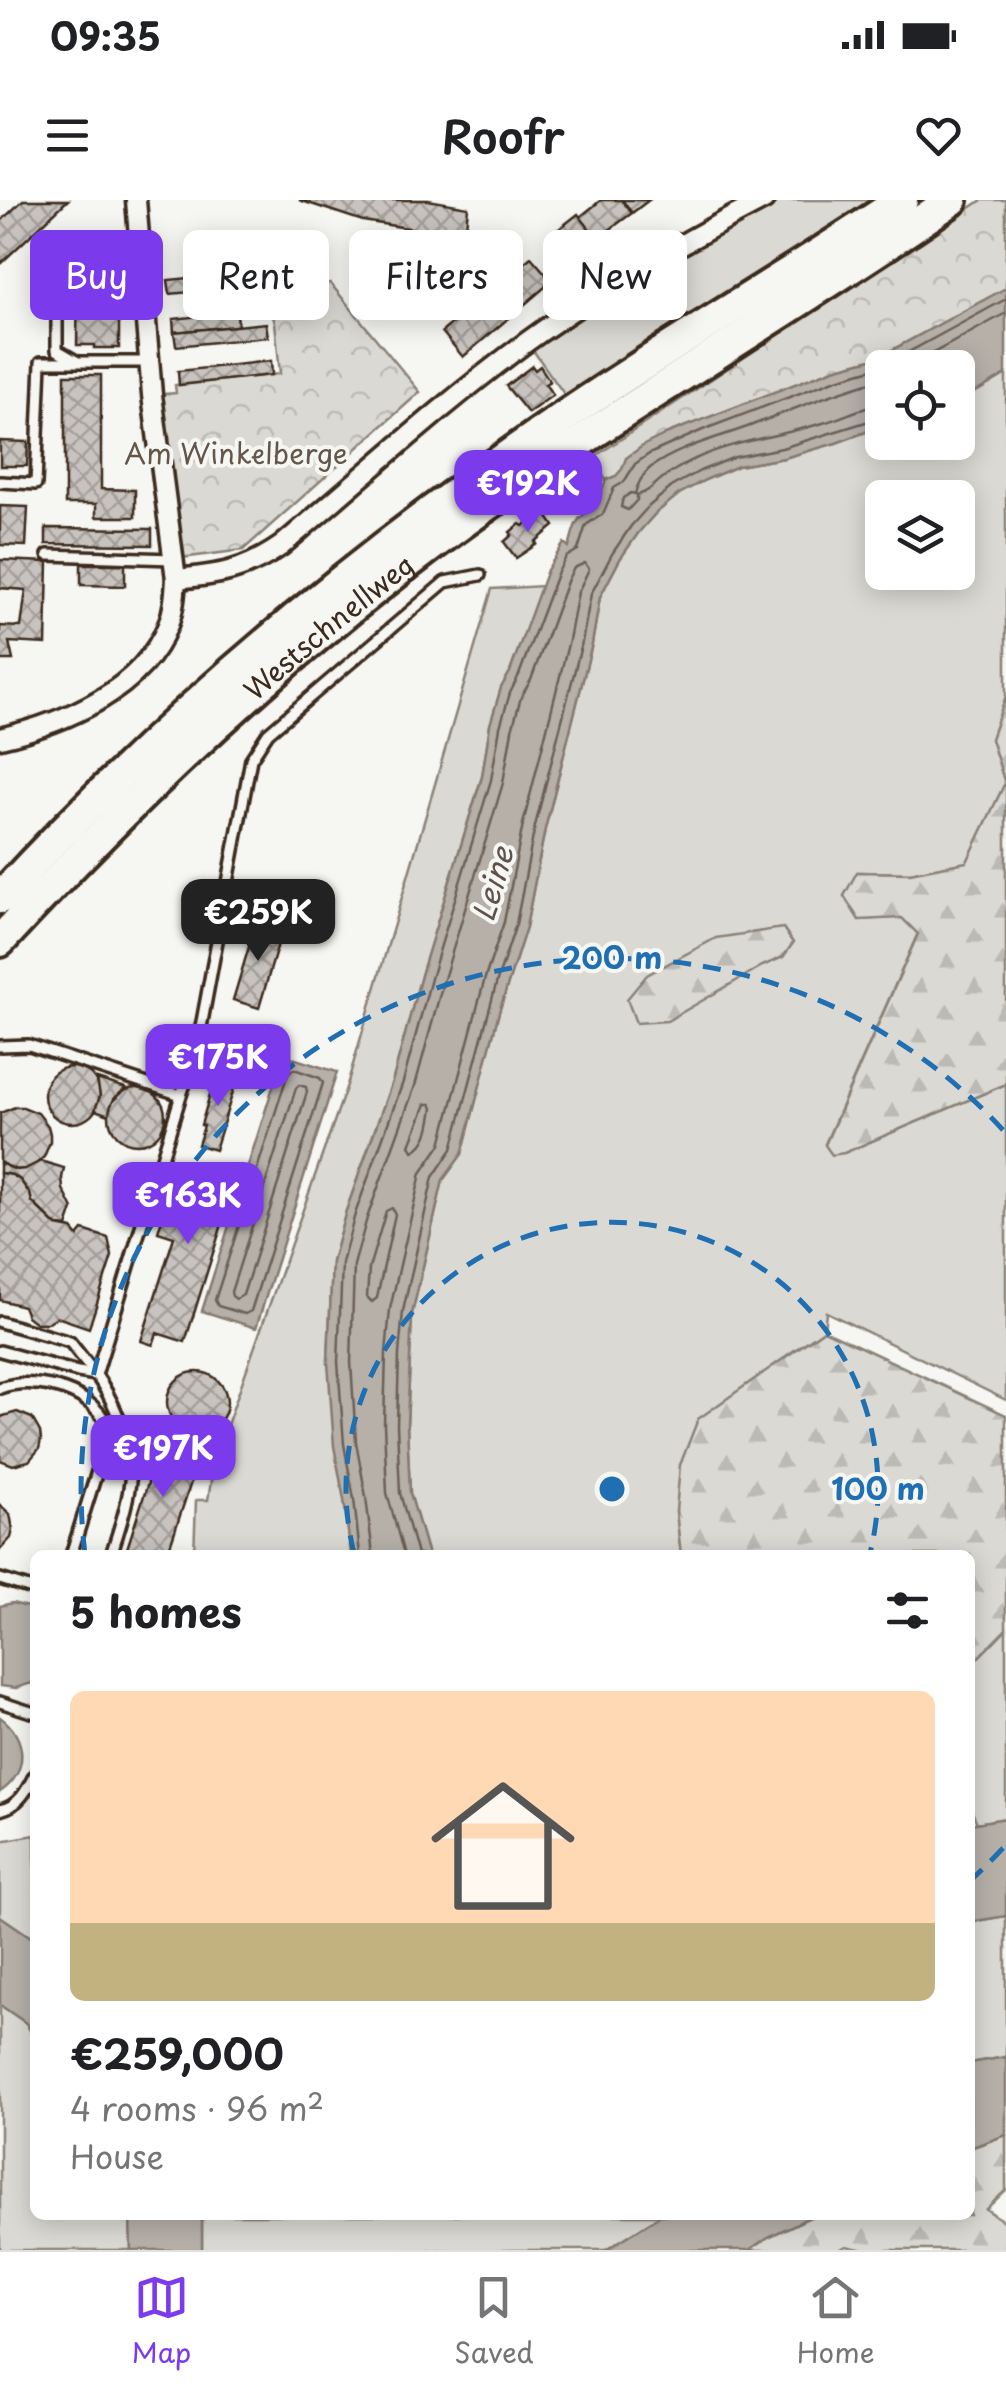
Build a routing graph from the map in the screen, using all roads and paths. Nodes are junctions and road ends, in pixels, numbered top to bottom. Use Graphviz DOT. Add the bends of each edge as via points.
graph roads {
  1 [pos="136,200"];
  2 [pos="764,200"];
  3 [pos="902,200"];
  4 [pos="952,200"];
  5 [pos="57,320"];
  6 [pos="78,362"];
  7 [pos="148,362"];
  8 [pos="0,482"];
  9 [pos="48,556"];
  10 [pos="173,559"];
  11 [pos="480,575"];
  12 [pos="176,579"];
  13 [pos="0,738"];
  14 [pos="0,898"];
  15 [pos="0,941"];
  16 [pos="0,1046"];
  17 [pos="181,1095"];
  18 [pos="0,1322"];
  19 [pos="0,1351"];
  20 [pos="96,1375"];
  21 [pos="0,1388"];
  22 [pos="122,1432"];
  23 [pos="109,1434"];
  24 [pos="73,1550"];
  25 [pos="112,1550"];
  26 [pos="0,1580"];
  27 [pos="30,1589"];
  28 [pos="0,1702"];
  29 [pos="30,1709"];
  30 [pos="30,1784"];
  31 [pos="0,1810"];
  1 -- 7 [label="street"];
  2 -- 12 [label="street" via="654,260 527,342 259,562"];
  3 -- 14 [label="highway, Westschnellweg" via="529,440 350,573 144,751"];
  4 -- 15 [label="highway, Westschnellweg" via="545,464 369,594 166,771"];
  5 -- 6 [label="lane" via="57,350"];
  6 -- 7 [label="lane"];
  6 -- 8 [label="lane" via="41,362 36,484"];
  7 -- 10 [label="street"];
  9 -- 10 [label="lane"];
  10 -- 12 [label="street"];
  11 -- 17 [label="lane" via="445,582 268,733 251,759 196,1054"];
  12 -- 13 [label="street" via="168,625 134,674 63,720"];
  16 -- 17 [label="lane" via="29,1045"];
  17 -- 20 [label="lane"];
  18 -- 20 [label="lane" via="70,1342"];
  19 -- 20 [label="lane"];
  20 -- 22 [label="lane"];
  21 -- 23 [label="lane" via="24,1384 79,1394"];
  22 -- 23 [label="lane"];
  22 -- 25 [label="lane" via="131,1460"];
  23 -- 24 [label="lane"];
  26 -- 27 [label="lane"];
  28 -- 29 [label="lane"];
  30 -- 31 [label="lane"];
}
